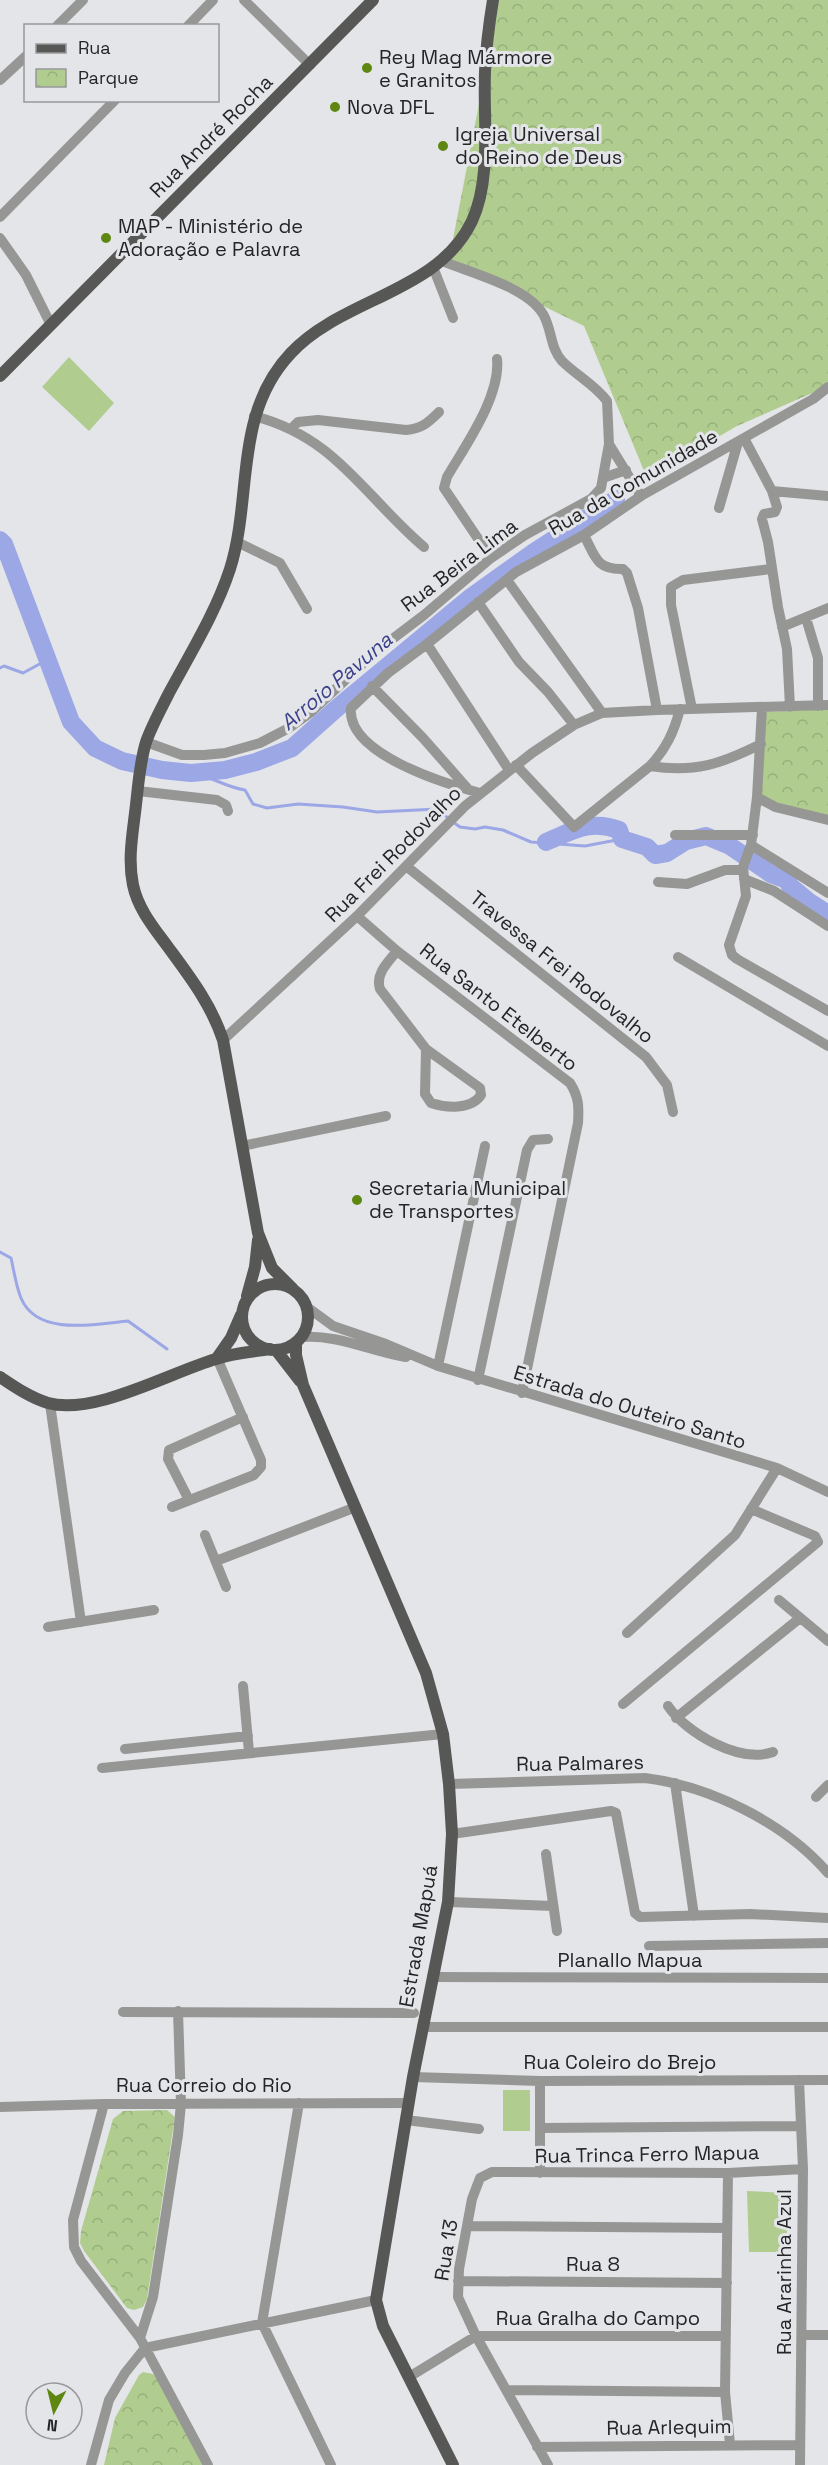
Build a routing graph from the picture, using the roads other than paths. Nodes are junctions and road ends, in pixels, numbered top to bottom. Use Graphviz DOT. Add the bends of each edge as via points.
graph roads {
  1 [pos="83,0"];
  2 [pos="213,0"];
  3 [pos="244,0"];
  4 [pos="374,0"];
  5 [pos="493,0"];
  6 [pos="59,24"];
  7 [pos="190,24"];
  8 [pos="24,58"];
  9 [pos="310,65"];
  10 [pos="0,80"];
  11 [pos="113,102"];
  12 [pos="0,217"];
  13 [pos="0,238"];
  14 [pos="438,264"];
  15 [pos="453,318"];
  16 [pos="50,323"];
  17 [pos="497,359"];
  18 [pos="0,376"];
  19 [pos="828,387"];
  20 [pos="439,412"];
  21 [pos="254,416"];
  22 [pos="291,428"];
  23 [pos="741,440"];
  24 [pos="609,444"];
  25 [pos="626,470"];
  26 [pos="603,478"];
  27 [pos="772,492"];
  28 [pos="641,496"];
  29 [pos="828,496"];
  30 [pos="720,508"];
  31 [pos="584,535"];
  32 [pos="237,542"];
  33 [pos="424,547"];
  34 [pos="491,558"];
  35 [pos="771,569"];
  36 [pos="507,580"];
  37 [pos="478,602"];
  38 [pos="828,608"];
  39 [pos="307,609"];
  40 [pos="806,618"];
  41 [pos="782,627"];
  42 [pos="427,644"];
  43 [pos="372,686"];
  44 [pos="823,706"];
  45 [pos="790,707"];
  46 [pos="762,708"];
  47 [pos="680,709"];
  48 [pos="692,709"];
  49 [pos="657,710"];
  50 [pos="602,713"];
  51 [pos="573,725"];
  52 [pos="761,744"];
  53 [pos="146,745"];
  54 [pos="650,766"];
  55 [pos="513,768"];
  56 [pos="138,788"];
  57 [pos="475,792"];
  58 [pos="757,797"];
  59 [pos="228,811"];
  60 [pos="828,819"];
  61 [pos="675,835"];
  62 [pos="751,843"];
  63 [pos="406,866"];
  64 [pos="744,872"];
  65 [pos="658,882"];
  66 [pos="828,893"];
  67 [pos="357,916"];
  68 [pos="828,926"];
  69 [pos="397,951"];
  70 [pos="678,957"];
  71 [pos="828,1011"];
  72 [pos="223,1040"];
  73 [pos="828,1046"];
  74 [pos="426,1049"];
  75 [pos="673,1112"];
  76 [pos="386,1116"];
  77 [pos="548,1139"];
  78 [pos="242,1146"];
  79 [pos="484,1146"];
  80 [pos="258,1233"];
  81 [pos="293,1289"];
  82 [pos="244,1307"];
  83 [pos="307,1307"];
  84 [pos="298,1340"];
  85 [pos="273,1349"];
  86 [pos="217,1358"];
  87 [pos="421,1360"];
  88 [pos="438,1366"];
  89 [pos="0,1377"];
  90 [pos="478,1380"];
  91 [pos="303,1385"];
  92 [pos="522,1393"];
  93 [pos="50,1404"];
  94 [pos="243,1417"];
  95 [pos="777,1468"];
  96 [pos="828,1492"];
  97 [pos="189,1500"];
  98 [pos="172,1507"];
  99 [pos="356,1507"];
  100 [pos="752,1509"];
  101 [pos="205,1535"];
  102 [pos="216,1561"];
  103 [pos="226,1587"];
  104 [pos="778,1600"];
  105 [pos="154,1610"];
  106 [pos="800,1618"];
  107 [pos="81,1622"];
  108 [pos="48,1627"];
  109 [pos="627,1633"];
  110 [pos="828,1641"];
  111 [pos="243,1686"];
  112 [pos="623,1704"];
  113 [pos="668,1706"];
  114 [pos="676,1718"];
  115 [pos="443,1734"];
  116 [pos="248,1736"];
  117 [pos="125,1749"];
  118 [pos="249,1752"];
  119 [pos="773,1752"];
  120 [pos="102,1768"];
  121 [pos="675,1783"];
  122 [pos="449,1785"];
  123 [pos="828,1785"];
  124 [pos="816,1797"];
  125 [pos="452,1834"];
  126 [pos="546,1854"];
  127 [pos="828,1873"];
  128 [pos="448,1902"];
  129 [pos="553,1906"];
  130 [pos="694,1916"];
  131 [pos="828,1918"];
  132 [pos="557,1931"];
  133 [pos="828,1943"];
  134 [pos="648,1946"];
  135 [pos="432,1977"];
  136 [pos="828,1978"];
  137 [pos="123,2012"];
  138 [pos="178,2012"];
  139 [pos="414,2013"];
  140 [pos="422,2027"];
  141 [pos="828,2027"];
  142 [pos="413,2077"];
  143 [pos="799,2080"];
  144 [pos="828,2080"];
  145 [pos="540,2081"];
  146 [pos="299,2103"];
  147 [pos="408,2103"];
  148 [pos="104,2104"];
  149 [pos="181,2104"];
  150 [pos="0,2107"];
  151 [pos="406,2120"];
  152 [pos="801,2126"];
  153 [pos="541,2128"];
  154 [pos="478,2129"];
  155 [pos="802,2169"];
  156 [pos="492,2172"];
  157 [pos="540,2174"];
  158 [pos="728,2174"];
  159 [pos="468,2226"];
  160 [pos="727,2228"];
  161 [pos="458,2281"];
  162 [pos="727,2283"];
  163 [pos="375,2300"];
  164 [pos="262,2323"];
  165 [pos="802,2335"];
  166 [pos="828,2335"];
  167 [pos="476,2336"];
  168 [pos="725,2336"];
  169 [pos="143,2343"];
  170 [pos="410,2377"];
  171 [pos="507,2390"];
  172 [pos="726,2392"];
  173 [pos="730,2444"];
  174 [pos="800,2445"];
  175 [pos="537,2447"];
  176 [pos="91,2465"];
  177 [pos="208,2465"];
  178 [pos="331,2465"];
  179 [pos="453,2465"];
  180 [pos="548,2465"];
  181 [pos="800,2465"];
  1 -- 6 [label="street"];
  2 -- 7 [label="street"];
  3 -- 9 [label="street"];
  4 -- 9 [label="main road, Rua André Rocha"];
  5 -- 14 [label="main road" via="485,72 483,183 466,232"];
  8 -- 10 [label="street"];
  9 -- 16 [label="main road, Rua André Rocha"];
  11 -- 12 [label="street"];
  13 -- 16 [label="street" via="26,275"];
  14 -- 15 [label="street"];
  14 -- 21 [label="main road" via="303,342 270,381"];
  14 -- 24 [label="street, Rua Beira Lima" via="516,291 539,308 561,360 608,401"];
  16 -- 18 [label="main road, Rua André Rocha"];
  17 -- 34 [label="street" via="490,396 444,488"];
  19 -- 23 [label="street, Rua da Comunidade"];
  20 -- 22 [label="street" via="427,423 406,430 318,420 298,422"];
  21 -- 22 [label="street"];
  21 -- 32 [label="main road"];
  22 -- 33 [label="street" via="337,459"];
  23 -- 27 [label="street"];
  23 -- 28 [label="street, Rua da Comunidade"];
  23 -- 30 [label="street"];
  24 -- 25 [label="street"];
  24 -- 26 [label="street, Rua Beira Lima"];
  25 -- 26 [label="street"];
  25 -- 28 [label="street"];
  26 -- 34 [label="street, Rua Beira Lima" via="598,492 583,505"];
  27 -- 29 [label="street"];
  27 -- 35 [label="street" via="777,509 764,514 762,519"];
  28 -- 31 [label="street, Rua da Comunidade"];
  31 -- 36 [label="street, Rua da Comunidade"];
  31 -- 49 [label="street" via="602,566 627,573 638,608"];
  32 -- 39 [label="street" via="280,563"];
  32 -- 53 [label="main road" via="222,589"];
  34 -- 53 [label="street, Rua Beira Lima" via="374,653 310,713 277,735 243,749 192,756"];
  35 -- 41 [label="street"];
  35 -- 48 [label="street" via="683,580 671,587 671,605"];
  36 -- 37 [label="street, Rua da Comunidade"];
  36 -- 50 [label="street"];
  37 -- 42 [label="street, Rua da Comunidade"];
  37 -- 51 [label="street" via="519,663"];
  38 -- 40 [label="street"];
  40 -- 41 [label="street"];
  40 -- 44 [label="street" via="818,658"];
  41 -- 45 [label="street" via="790,668"];
  42 -- 43 [label="street, Rua da Comunidade"];
  42 -- 55 [label="street"];
  43 -- 57 [label="street"];
  43 -- 57 [label="street, Rua da Comunidade" via="351,708 353,723 369,743 412,770"];
  44 -- 45 [label="street, Rua Frei Rodovalho"];
  45 -- 46 [label="street, Rua Frei Rodovalho"];
  46 -- 48 [label="street, Rua Frei Rodovalho"];
  46 -- 52 [label="street"];
  47 -- 48 [label="street, Rua Frei Rodovalho"];
  47 -- 49 [label="street, Rua Frei Rodovalho"];
  47 -- 54 [label="street" via="668,742"];
  49 -- 50 [label="street, Rua Frei Rodovalho"];
  50 -- 51 [label="street, Rua Frei Rodovalho"];
  51 -- 55 [label="street, Rua Frei Rodovalho"];
  52 -- 54 [label="street" via="705,767"];
  52 -- 58 [label="street"];
  53 -- 56 [label="main road"];
  54 -- 55 [label="street" via="574,827"];
  55 -- 57 [label="street, Rua Frei Rodovalho"];
  56 -- 59 [label="street" via="217,800"];
  56 -- 72 [label="main road" via="130,856 139,904 206,999"];
  57 -- 63 [label="street, Rua Frei Rodovalho"];
  58 -- 60 [label="street" via="769,805"];
  58 -- 62 [label="street"];
  61 -- 62 [label="street"];
  62 -- 64 [label="street"];
  62 -- 66 [label="street"];
  63 -- 67 [label="street, Rua Frei Rodovalho"];
  63 -- 75 [label="street, Travessa Frei Rodovalho" via="646,1057 667,1084"];
  64 -- 65 [label="street" via="725,870 687,884"];
  64 -- 68 [label="street"];
  64 -- 71 [label="street" via="746,896 731,936 732,955"];
  67 -- 69 [label="street, Rua Santo Etelberto"];
  67 -- 72 [label="street, Rua Frei Rodovalho"];
  69 -- 74 [label="street" via="381,972 378,984"];
  69 -- 92 [label="street, Rua Santo Etelberto" via="570,1083 577,1094 578,1123"];
  70 -- 73 [label="street"];
  72 -- 78 [label="main road"];
  74 -- 74 [label="street" via="425,1094 431,1103 454,1106 478,1100 480,1088"];
  76 -- 78 [label="street"];
  77 -- 90 [label="street" via="537,1138 529,1143"];
  78 -- 80 [label="main road"];
  79 -- 88 [label="street"];
  80 -- 81 [label="main road" via="272,1268"];
  80 -- 82 [label="main road" via="255,1267"];
  81 -- 82 [label="main road" via="285,1285 258,1288"];
  81 -- 83 [label="main road"];
  82 -- 85 [label="main road" via="242,1322 249,1337 262,1347"];
  82 -- 86 [label="main road" via="231,1338"];
  83 -- 84 [label="main road" via="308,1323"];
  83 -- 87 [label="street, Estrada do Outeiro Santo" via="333,1326"];
  84 -- 85 [label="main road"];
  84 -- 87 [label="street, Estrada do Outeiro Santo" via="331,1337"];
  84 -- 91 [label="main road, Estrada Mapuá" via="296,1355"];
  85 -- 86 [label="main road"];
  85 -- 91 [label="main road, Estrada Mapuá"];
  86 -- 93 [label="main road" via="110,1397 79,1405"];
  86 -- 94 [label="street"];
  87 -- 88 [label="street, Estrada do Outeiro Santo"];
  88 -- 90 [label="street, Estrada do Outeiro Santo"];
  89 -- 93 [label="main road"];
  90 -- 92 [label="street, Estrada do Outeiro Santo"];
  91 -- 99 [label="main road, Estrada Mapuá"];
  92 -- 95 [label="street, Estrada do Outeiro Santo"];
  93 -- 107 [label="street"];
  94 -- 97 [label="street" via="261,1460 260,1470"];
  94 -- 97 [label="street" via="169,1450 168,1459"];
  95 -- 96 [label="street, Estrada do Outeiro Santo"];
  95 -- 100 [label="street"];
  97 -- 98 [label="street"];
  99 -- 102 [label="street"];
  99 -- 115 [label="main road, Estrada Mapuá" via="426,1672"];
  100 -- 109 [label="street" via="728,1542"];
  100 -- 112 [label="street" via="815,1536 818,1542"];
  101 -- 102 [label="street"];
  102 -- 103 [label="street"];
  104 -- 106 [label="street"];
  105 -- 107 [label="street"];
  106 -- 110 [label="street"];
  106 -- 114 [label="street"];
  107 -- 108 [label="street"];
  111 -- 116 [label="street"];
  113 -- 114 [label="street"];
  114 -- 119 [label="street" via="697,1734 739,1751 764,1755"];
  115 -- 118 [label="street"];
  115 -- 122 [label="main road, Estrada Mapuá"];
  116 -- 117 [label="street"];
  116 -- 118 [label="street"];
  118 -- 120 [label="street"];
  121 -- 122 [label="street, Rua Palmares" via="645,1778"];
  121 -- 127 [label="street, Rua Palmares" via="737,1804 803,1850"];
  121 -- 130 [label="street"];
  122 -- 125 [label="main road, Estrada Mapuá"];
  123 -- 124 [label="street"];
  125 -- 128 [label="main road, Estrada Mapuá"];
  125 -- 130 [label="street" via="614,1812 635,1913 640,1917"];
  126 -- 129 [label="street"];
  128 -- 129 [label="street"];
  128 -- 135 [label="main road, Estrada Mapuá"];
  129 -- 132 [label="street"];
  130 -- 131 [label="street"];
  133 -- 134 [label="street"];
  135 -- 136 [label="street, Planallo Mapua"];
  135 -- 140 [label="main road, Estrada Mapuá"];
  137 -- 138 [label="street"];
  138 -- 139 [label="street"];
  138 -- 149 [label="street"];
  140 -- 141 [label="street"];
  140 -- 142 [label="main road, Estrada Mapuá"];
  142 -- 145 [label="street, Rua Coleiro do Brejo"];
  142 -- 147 [label="main road, Estrada Mapuá"];
  143 -- 144 [label="street, Rua Coleiro do Brejo"];
  143 -- 145 [label="street, Rua Coleiro do Brejo"];
  143 -- 152 [label="street, Rua Ararinha Azul"];
  145 -- 153 [label="street"];
  146 -- 147 [label="street, Rua Correio do Rio"];
  146 -- 149 [label="street, Rua Correio do Rio"];
  146 -- 164 [label="street"];
  147 -- 151 [label="main road, Estrada Mapuá"];
  148 -- 149 [label="street, Rua Correio do Rio"];
  148 -- 150 [label="street, Rua Correio do Rio"];
  148 -- 169 [label="street" via="73,2220 74,2247"];
  149 -- 169 [label="street"];
  151 -- 154 [label="street"];
  151 -- 163 [label="main road, Estrada Mapuá"];
  152 -- 153 [label="street"];
  152 -- 155 [label="street, Rua Ararinha Azul"];
  153 -- 157 [label="street"];
  155 -- 158 [label="street, Rua Trinca Ferro Mapua"];
  155 -- 165 [label="street, Rua Ararinha Azul"];
  156 -- 157 [label="street, Rua Trinca Ferro Mapua"];
  156 -- 159 [label="street, Rua 13" via="477,2182"];
  157 -- 158 [label="street, Rua Trinca Ferro Mapua"];
  158 -- 160 [label="street"];
  159 -- 160 [label="street"];
  159 -- 161 [label="street, Rua 13"];
  160 -- 162 [label="street"];
  161 -- 162 [label="street, Rua 8"];
  161 -- 167 [label="street, Rua 13" via="458,2297"];
  162 -- 168 [label="street"];
  163 -- 164 [label="street"];
  163 -- 170 [label="main road, Estrada Mapuá" via="383,2326"];
  164 -- 169 [label="street"];
  164 -- 178 [label="street"];
  165 -- 166 [label="street"];
  165 -- 174 [label="street, Rua Ararinha Azul"];
  167 -- 168 [label="street, Rua Gralha do Campo"];
  167 -- 170 [label="street, Rua Gralha do Campo"];
  167 -- 171 [label="street, Rua 13"];
  168 -- 172 [label="street"];
  169 -- 176 [label="street" via="109,2400"];
  169 -- 177 [label="street"];
  170 -- 179 [label="main road, Estrada Mapuá"];
  171 -- 172 [label="street"];
  171 -- 175 [label="street, Rua 13"];
  172 -- 173 [label="street"];
  173 -- 174 [label="street, Rua Arlequim"];
  173 -- 175 [label="street, Rua Arlequim"];
  174 -- 181 [label="street, Rua Ararinha Azul"];
  175 -- 180 [label="street, Rua 13"];
}
